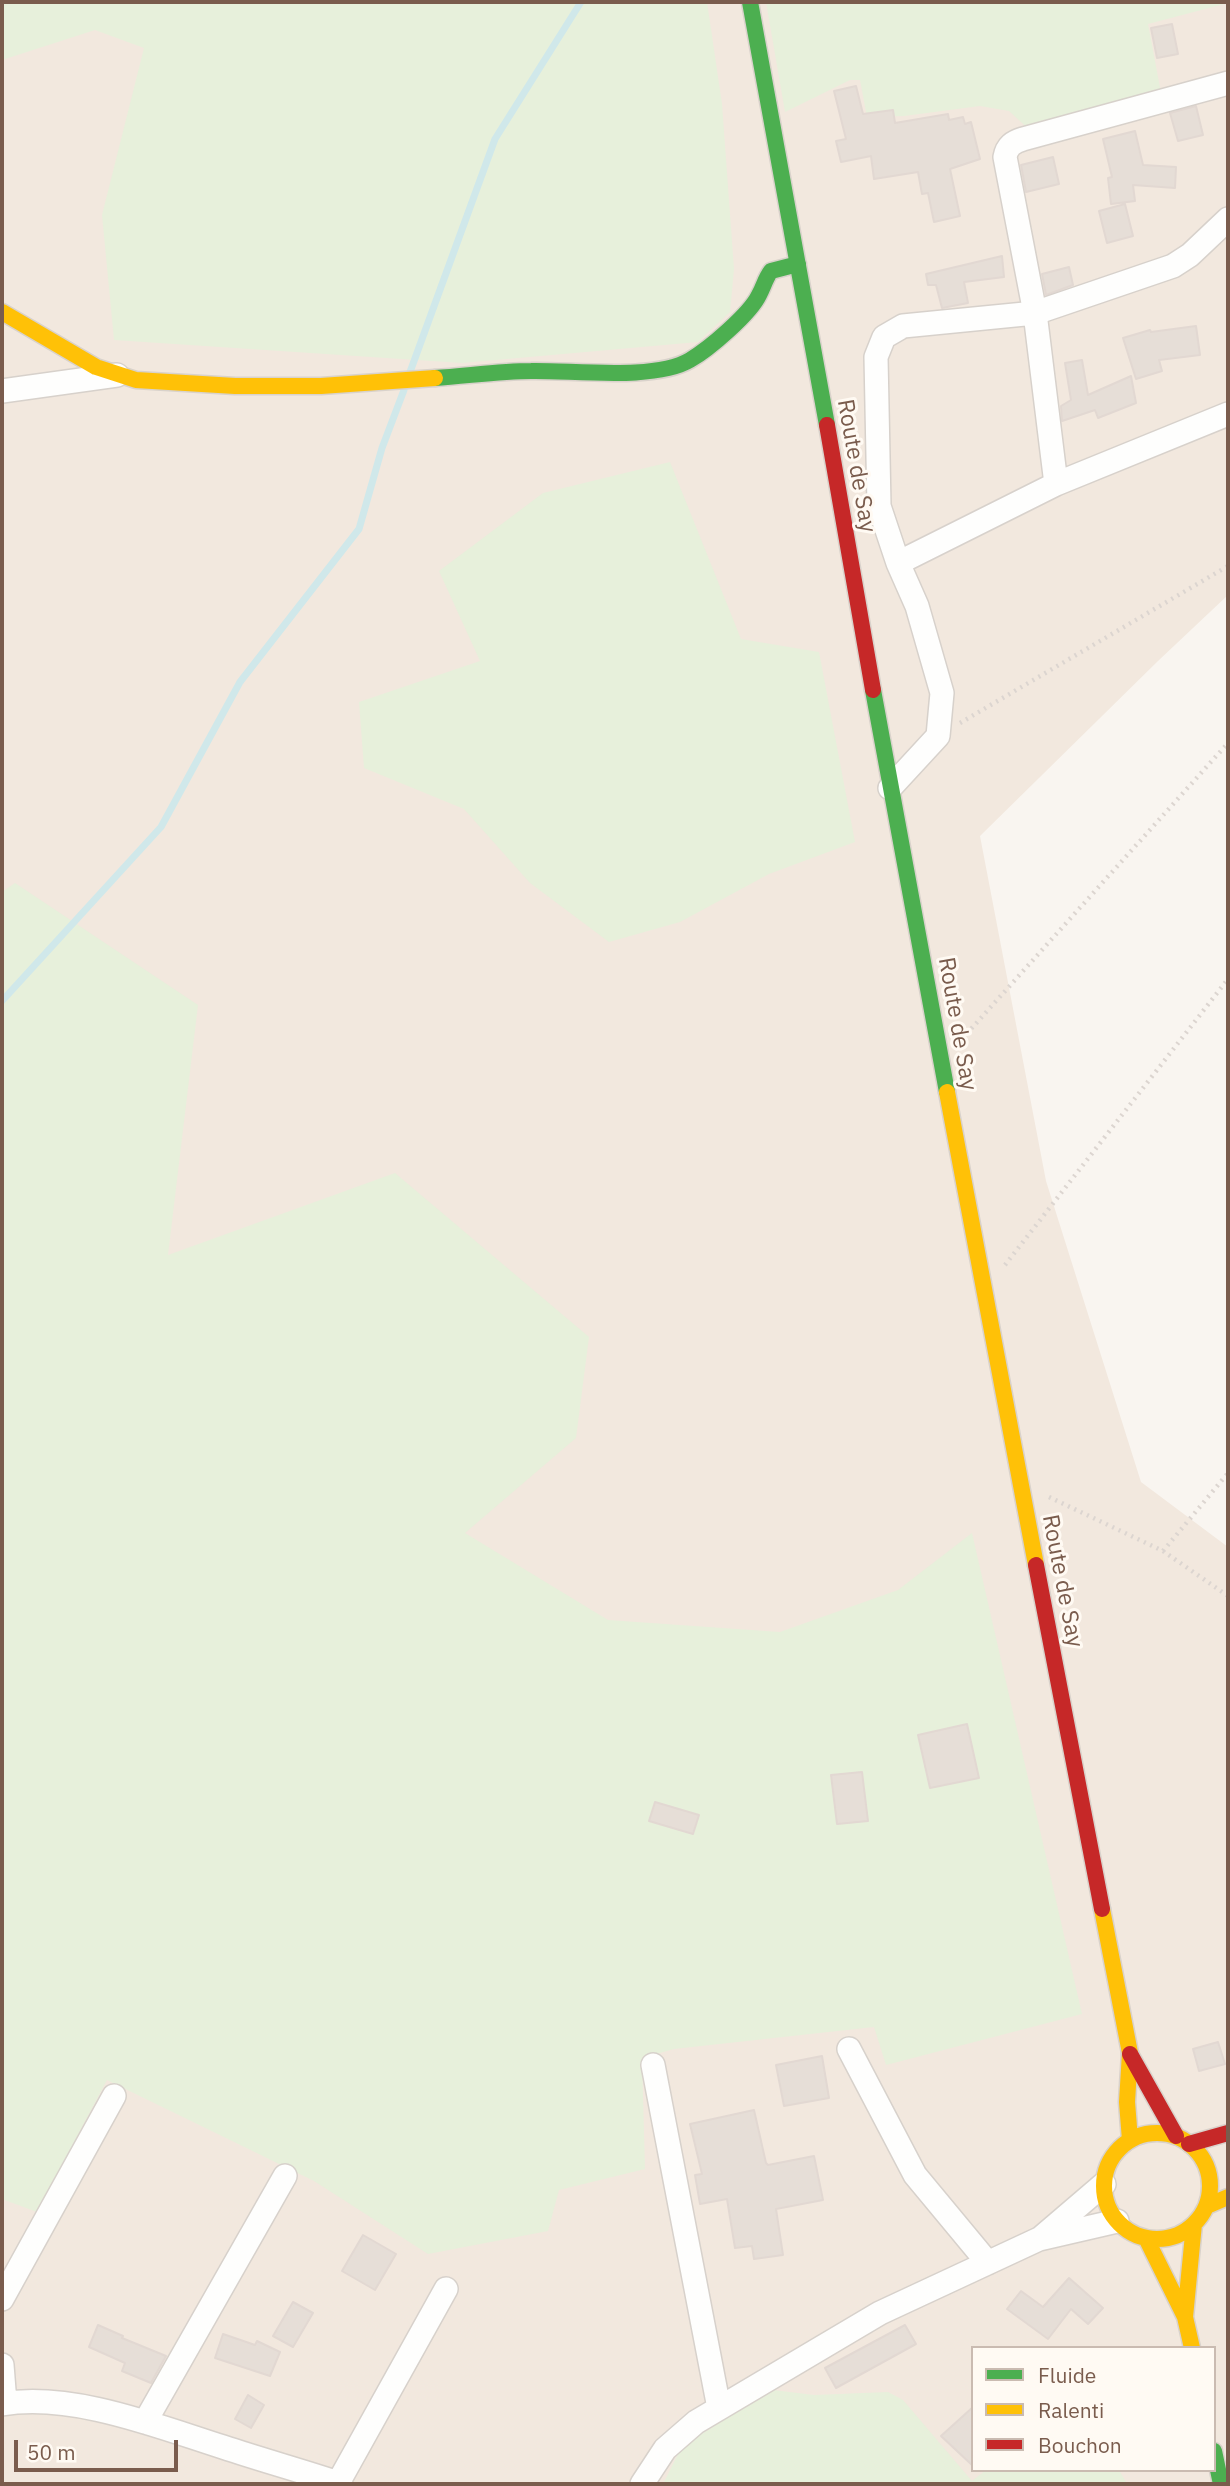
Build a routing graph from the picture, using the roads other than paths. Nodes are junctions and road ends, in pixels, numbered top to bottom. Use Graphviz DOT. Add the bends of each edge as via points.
graph roads {
  1 [pos="750,2"];
  2 [pos="1228,83"];
  3 [pos="1228,219"];
  4 [pos="798,264"];
  5 [pos="2,312"];
  6 [pos="1035,313"];
  7 [pos="118,375"];
  8 [pos="2,391"];
  9 [pos="1228,414"];
  10 [pos="1056,484"];
  11 [pos="898,563"];
  12 [pos="891,788"];
  13 [pos="849,2049"];
  14 [pos="1130,2053"];
  15 [pos="653,2065"];
  16 [pos="114,2096"];
  17 [pos="1228,2133"];
  18 [pos="1130,2140"];
  19 [pos="1182,2140"];
  20 [pos="285,2176"];
  21 [pos="1104,2184"];
  22 [pos="1228,2197"];
  23 [pos="1206,2206"];
  24 [pos="1118,2221"];
  25 [pos="1194,2224"];
  26 [pos="1146,2238"];
  27 [pos="1039,2239"];
  28 [pos="988,2263"];
  29 [pos="446,2289"];
  30 [pos="2,2299"];
  31 [pos="1185,2317"];
  32 [pos="1192,2346"];
  33 [pos="2,2365"];
  34 [pos="3,2404"];
  35 [pos="719,2408"];
  36 [pos="145,2422"];
  37 [pos="1216,2459"];
  38 [pos="306,2479"];
  39 [pos="340,2484"];
  40 [pos="642,2484"];
  41 [pos="1222,2484"];
  1 -- 4 [label="main road, Route de Say"];
  2 -- 6 [label="street" via="1009,146 1005,157"];
  3 -- 6 [label="street" via="1173,266"];
  4 -- 7 [label="main road" via="771,271 759,296 730,328 689,361 663,370 531,371 321,386 235,386"];
  4 -- 12 [label="main road, Route de Say"];
  5 -- 7 [label="main road"];
  6 -- 10 [label="street"];
  6 -- 11 [label="street" via="904,326 884,337 876,357 879,506"];
  7 -- 8 [label="street"];
  9 -- 10 [label="street"];
  10 -- 11 [label="street"];
  11 -- 12 [label="street" via="918,606 943,693 938,736"];
  12 -- 14 [label="main road, Route de Say"];
  13 -- 28 [label="street" via="915,2175"];
  14 -- 18 [label="main road, Route de Say"];
  14 -- 19 [label="main road, Route de Say"];
  15 -- 35 [label="street"];
  16 -- 30 [label="street"];
  17 -- 19 [label="main road"];
  18 -- 19 [label="main road" via="1160,2133"];
  18 -- 21 [label="main road" via="1112,2159"];
  19 -- 23 [label="main road" via="1206,2166 1210,2193"];
  20 -- 36 [label="street"];
  21 -- 24 [label="main road" via="1105,2198"];
  21 -- 27 [label="street"];
  22 -- 23 [label="main road"];
  23 -- 25 [label="main road"];
  24 -- 26 [label="main road"];
  24 -- 27 [label="street"];
  25 -- 26 [label="main road" via="1172,2237"];
  25 -- 31 [label="main road"];
  26 -- 31 [label="main road"];
  27 -- 28 [label="street"];
  28 -- 35 [label="street" via="880,2313"];
  29 -- 39 [label="street"];
  31 -- 32 [label="main road"];
  33 -- 34 [label="street"];
  34 -- 36 [label="street" via="36,2402 89,2408"];
  35 -- 40 [label="street" via="696,2421 665,2449"];
  36 -- 38 [label="street"];
  37 -- 41 [label="main road"];
  38 -- 39 [label="street"];
}
